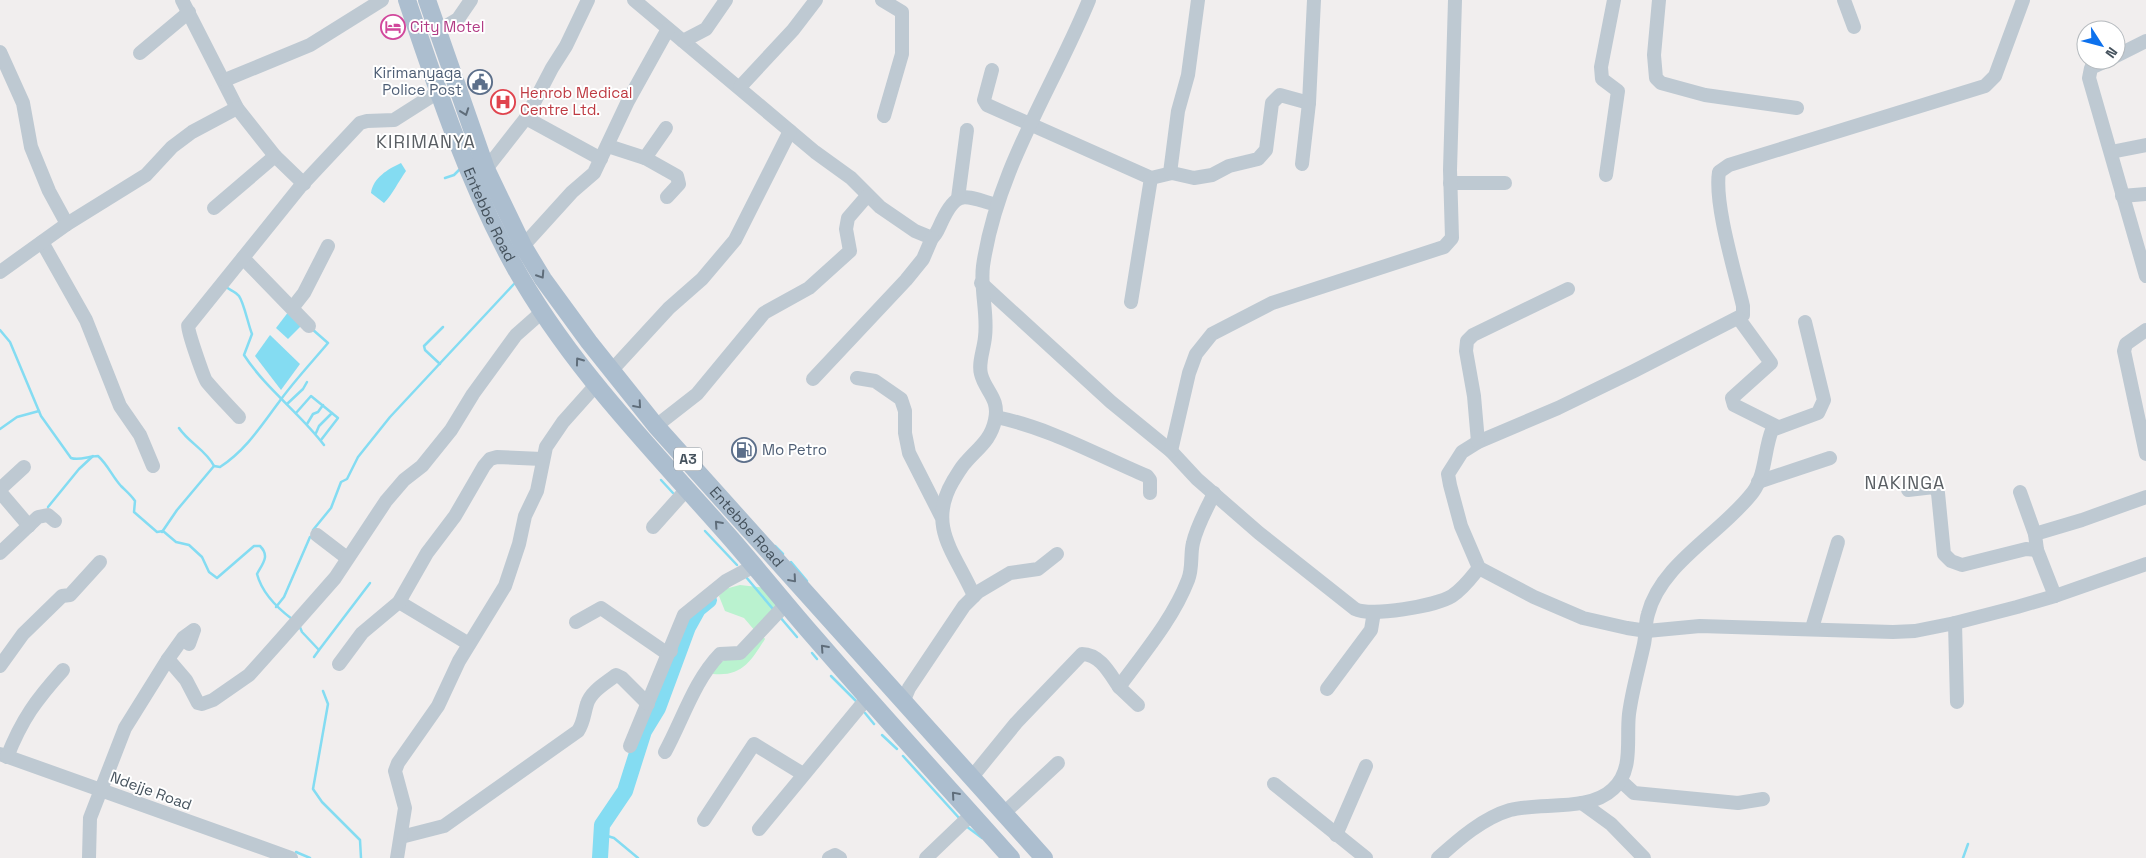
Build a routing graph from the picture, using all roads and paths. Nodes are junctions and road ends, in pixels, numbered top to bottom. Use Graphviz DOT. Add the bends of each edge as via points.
graph roads {
  1 [pos="382,0"];
  2 [pos="407,0"];
  3 [pos="427,0"];
  4 [pos="471,0"];
  5 [pos="588,0"];
  6 [pos="634,0"];
  7 [pos="726,0"];
  8 [pos="816,0"];
  9 [pos="882,0"];
  10 [pos="1089,0"];
  11 [pos="1198,0"];
  12 [pos="1314,0"];
  13 [pos="1455,0"];
  14 [pos="1614,0"];
  15 [pos="1659,0"];
  16 [pos="1844,0"];
  17 [pos="2023,0"];
  18 [pos="185,6"];
  19 [pos="1854,27"];
  20 [pos="668,29"];
  21 [pos="438,31"];
  22 [pos="682,41"];
  23 [pos="2146,41"];
  24 [pos="2126,51"];
  25 [pos="0,52"];
  26 [pos="140,53"];
  27 [pos="992,70"];
  28 [pos="2091,70"];
  29 [pos="224,80"];
  30 [pos="740,87"];
  31 [pos="438,92"];
  32 [pos="1309,103"];
  33 [pos="238,108"];
  34 [pos="1797,108"];
  35 [pos="884,116"];
  36 [pos="526,118"];
  37 [pos="1029,124"];
  38 [pos="666,128"];
  39 [pos="967,130"];
  40 [pos="790,131"];
  41 [pos="2146,145"];
  42 [pos="608,146"];
  43 [pos="2111,152"];
  44 [pos="275,156"];
  45 [pos="645,158"];
  46 [pos="601,159"];
  47 [pos="1302,164"];
  48 [pos="486,169"];
  49 [pos="1170,173"];
  50 [pos="1606,175"];
  51 [pos="1151,178"];
  52 [pos="1450,183"];
  53 [pos="1505,183"];
  54 [pos="304,184"];
  55 [pos="2146,194"];
  56 [pos="867,196"];
  57 [pos="2122,196"];
  58 [pos="667,197"];
  59 [pos="958,198"];
  60 [pos="997,205"];
  61 [pos="214,208"];
  62 [pos="67,224"];
  63 [pos="932,238"];
  64 [pos="42,242"];
  65 [pos="328,246"];
  66 [pos="523,246"];
  67 [pos="243,258"];
  68 [pos="0,272"];
  69 [pos="2146,276"];
  70 [pos="982,283"];
  71 [pos="1568,289"];
  72 [pos="1131,302"];
  73 [pos="293,307"];
  74 [pos="542,312"];
  75 [pos="1739,319"];
  76 [pos="1806,322"];
  77 [pos="309,326"];
  78 [pos="2146,330"];
  79 [pos="611,371"];
  80 [pos="857,378"];
  81 [pos="813,379"];
  82 [pos="596,385"];
  83 [pos="239,417"];
  84 [pos="996,418"];
  85 [pos="656,426"];
  86 [pos="1778,427"];
  87 [pos="1478,442"];
  88 [pos="1171,451"];
  89 [pos="2146,454"];
  90 [pos="1830,458"];
  91 [pos="542,459"];
  92 [pos="153,466"];
  93 [pos="24,467"];
  94 [pos="1758,482"];
  95 [pos="687,489"];
  96 [pos="0,490"];
  97 [pos="1908,490"];
  98 [pos="2020,492"];
  99 [pos="1150,493"];
  100 [pos="1214,493"];
  101 [pos="2146,497"];
  102 [pos="941,516"];
  103 [pos="55,521"];
  104 [pos="29,526"];
  105 [pos="653,527"];
  106 [pos="2035,534"];
  107 [pos="317,535"];
  108 [pos="1838,542"];
  109 [pos="2037,550"];
  110 [pos="0,553"];
  111 [pos="1057,554"];
  112 [pos="347,558"];
  113 [pos="100,562"];
  114 [pos="2146,564"];
  115 [pos="754,566"];
  116 [pos="1479,568"];
  117 [pos="974,596"];
  118 [pos="2055,596"];
  119 [pos="399,602"];
  120 [pos="786,604"];
  121 [pos="1374,612"];
  122 [pos="576,622"];
  123 [pos="1956,623"];
  124 [pos="1812,628"];
  125 [pos="1647,631"];
  126 [pos="189,644"];
  127 [pos="469,644"];
  128 [pos="671,651"];
  129 [pos="863,655"];
  130 [pos="168,658"];
  131 [pos="338,664"];
  132 [pos="0,666"];
  133 [pos="63,670"];
  134 [pos="843,670"];
  135 [pos="1119,687"];
  136 [pos="1327,689"];
  137 [pos="868,697"];
  138 [pos="904,700"];
  139 [pos="1957,702"];
  140 [pos="648,704"];
  141 [pos="1138,705"];
  142 [pos="630,746"];
  143 [pos="665,752"];
  144 [pos="4,755"];
  145 [pos="1058,763"];
  146 [pos="1366,766"];
  147 [pos="803,774"];
  148 [pos="972,777"];
  149 [pos="1621,781"];
  150 [pos="1274,784"];
  151 [pos="101,790"];
  152 [pos="1763,799"];
  153 [pos="1582,803"];
  154 [pos="1004,813"];
  155 [pos="972,814"];
  156 [pos="704,820"];
  157 [pos="759,829"];
  158 [pos="1336,835"];
  159 [pos="401,837"];
  160 [pos="274,855"];
  161 [pos="89,858"];
  162 [pos="291,858"];
  163 [pos="397,858"];
  164 [pos="829,858"];
  165 [pos="840,858"];
  166 [pos="926,858"];
  167 [pos="1011,858"];
  168 [pos="1044,858"];
  169 [pos="1366,858"];
  170 [pos="1438,858"];
  171 [pos="1644,858"];
  1 -- 29 [label="street" via="310,45"];
  2 -- 31 [label="main road, Entebbe Road / A3"];
  3 -- 21 [label="main road, Entebbe Road / A3"];
  4 -- 21 [label="street" via="458,19"];
  5 -- 36 [label="street"];
  6 -- 20 [label="street"];
  7 -- 22 [label="street" via="706,29"];
  8 -- 30 [label="street"];
  9 -- 35 [label="street" via="902,12 903,26 902,54"];
  10 -- 37 [label="street"];
  11 -- 49 [label="street"];
  12 -- 32 [label="street"];
  13 -- 52 [label="street"];
  14 -- 50 [label="street" via="1601,67 1602,79 1618,91"];
  15 -- 34 [label="street" via="1654,55 1656,78 1661,83 1706,95"];
  16 -- 19 [label="street"];
  17 -- 75 [label="street" via="1995,76 1984,86 1812,138 1729,165 1719,172 1720,202 1744,306"];
  18 -- 26 [label="street"];
  18 -- 29 [label="street"];
  20 -- 22 [label="street"];
  20 -- 42 [label="street" via="628,100"];
  21 -- 48 [label="main road, Entebbe Road / A3, one-way"];
  22 -- 30 [label="street"];
  23 -- 24 [label="street"];
  25 -- 62 [label="street" via="23,103 31,147"];
  27 -- 37 [label="street" via="984,103"];
  28 -- 43 [label="street" via="2089,78"];
  29 -- 33 [label="street"];
  30 -- 40 [label="street"];
  31 -- 54 [label="street" via="394,120 360,123"];
  31 -- 74 [label="main road, Entebbe Road / A3" via="473,182 512,262"];
  32 -- 47 [label="street"];
  32 -- 49 [label="street" via="1280,95 1276,97 1272,103 1266,150 1258,159 1194,178"];
  33 -- 44 [label="street"];
  33 -- 62 [label="street" via="192,132 172,147 146,175"];
  36 -- 46 [label="street"];
  36 -- 48 [label="street"];
  37 -- 51 [label="street"];
  37 -- 60 [label="street"];
  38 -- 45 [label="street"];
  39 -- 59 [label="street"];
  40 -- 56 [label="street" via="851,178"];
  40 -- 79 [label="street" via="735,240 702,279 669,308"];
  41 -- 43 [label="street"];
  42 -- 45 [label="street"];
  42 -- 46 [label="street"];
  43 -- 57 [label="street"];
  44 -- 54 [label="street"];
  44 -- 61 [label="street"];
  45 -- 58 [label="street" via="680,180"];
  46 -- 66 [label="street" via="594,173 572,192"];
  48 -- 66 [label="main road, Entebbe Road / A3"];
  49 -- 51 [label="street"];
  51 -- 72 [label="street"];
  52 -- 53 [label="street"];
  52 -- 88 [label="street" via="1452,238 1444,247 1272,303 1212,334 1196,354 1189,373"];
  54 -- 67 [label="street"];
  55 -- 57 [label="street"];
  56 -- 63 [label="street" via="915,231"];
  56 -- 85 [label="street" via="848,218 846,229 850,251 809,288 764,313 697,394"];
  57 -- 69 [label="street"];
  59 -- 60 [label="street" via="967,197"];
  59 -- 63 [label="street" via="949,205"];
  60 -- 70 [label="street" via="983,264"];
  62 -- 64 [label="street"];
  63 -- 81 [label="street" via="923,259 906,280"];
  64 -- 68 [label="street"];
  64 -- 92 [label="street" via="86,320 120,406 140,435"];
  65 -- 73 [label="street" via="304,293"];
  66 -- 79 [label="main road, Entebbe Road / A3, one-way" via="543,279"];
  67 -- 73 [label="street"];
  67 -- 83 [label="street" via="187,329 206,381"];
  70 -- 84 [label="street" via="986,334 981,374 993,395"];
  70 -- 88 [label="street" via="1111,402"];
  71 -- 87 [label="street" via="1473,335 1467,341"];
  73 -- 77 [label="street"];
  82 -- 74 [label="main road, Entebbe Road / A3, one-way"];
  74 -- 112 [label="street" via="516,335 451,430 422,466 404,480 386,501"];
  75 -- 86 [label="street" via="1771,363 1732,398 1734,405"];
  75 -- 87 [label="street" via="1558,408"];
  76 -- 86 [label="street" via="1824,400 1818,414"];
  78 -- 89 [label="street" via="2126,344 2124,351"];
  79 -- 85 [label="main road, Entebbe Road / A3, one-way"];
  80 -- 102 [label="street" via="875,381 901,399 908,452"];
  82 -- 91 [label="street" via="563,422"];
  82 -- 95 [label="main road, Entebbe Road / A3"];
  84 -- 99 [label="street" via="1049,431 1147,476 1151,483"];
  84 -- 102 [label="street" via="992,434 964,463 947,492"];
  85 -- 129 [label="main road, Entebbe Road / A3, one-way"];
  86 -- 94 [label="street" via="1770,434"];
  87 -- 116 [label="street" via="1462,452 1448,474 1461,526"];
  88 -- 100 [label="street"];
  90 -- 94 [label="street"];
  91 -- 119 [label="street" via="490,459 455,516 427,553"];
  91 -- 127 [label="street" via="537,491 525,516 505,586"];
  93 -- 96 [label="street"];
  94 -- 125 [label="street" via="1721,527 1688,555 1663,583 1647,616"];
  95 -- 105 [label="street"];
  115 -- 95 [label="main road, Entebbe Road / A3, one-way"];
  96 -- 104 [label="street"];
  97 -- 109 [label="street" via="1934,487 1938,493 1944,554 1957,564 2026,549"];
  98 -- 106 [label="street"];
  100 -- 121 [label="street" via="1345,601 1362,612"];
  100 -- 135 [label="street" via="1192,543 1191,570 1182,592"];
  101 -- 106 [label="street"];
  102 -- 117 [label="street" via="945,538"];
  103 -- 104 [label="street" via="44,515"];
  104 -- 110 [label="street"];
  106 -- 109 [label="street"];
  107 -- 112 [label="street"];
  108 -- 124 [label="street"];
  109 -- 118 [label="street"];
  111 -- 117 [label="street" via="1038,569 1010,573"];
  112 -- 130 [label="street" via="335,578 249,675 213,700 198,703 186,680"];
  113 -- 132 [label="street" via="70,595 62,596 22,634"];
  114 -- 118 [label="street"];
  115 -- 120 [label="main road, Entebbe Road / A3"];
  115 -- 128 [label="street" via="726,581 684,615"];
  116 -- 121 [label="street" via="1451,597 1439,602"];
  116 -- 125 [label="street" via="1534,597 1584,618"];
  117 -- 138 [label="street" via="964,606"];
  118 -- 123 [label="street"];
  119 -- 127 [label="street"];
  119 -- 131 [label="street" via="362,633"];
  134 -- 120 [label="main road, Entebbe Road / A3, one-way"];
  120 -- 143 [label="street" via="740,654 720,654 713,661 692,694"];
  121 -- 136 [label="street" via="1371,630"];
  122 -- 128 [label="street" via="601,608 665,652"];
  123 -- 124 [label="street" via="1893,632"];
  123 -- 139 [label="street"];
  124 -- 125 [label="street" via="1700,626"];
  125 -- 149 [label="street" via="1629,713 1628,746"];
  126 -- 130 [label="street" via="194,630 183,638"];
  127 -- 159 [label="street" via="438,706 395,771 405,808"];
  128 -- 140 [label="street"];
  129 -- 134 [label="main road"];
  129 -- 138 [label="main road, Entebbe Road / A3"];
  130 -- 151 [label="street" via="125,728"];
  133 -- 144 [label="street" via="34,704"];
  134 -- 137 [label="main road, Entebbe Road / A3"];
  135 -- 141 [label="street"];
  135 -- 148 [label="street" via="1103,664 1088,654 1082,654 1016,723"];
  137 -- 147 [label="street"];
  155 -- 137 [label="main road, Entebbe Road / A3, one-way"];
  138 -- 148 [label="main road, Entebbe Road / A3"];
  140 -- 142 [label="street"];
  140 -- 159 [label="street" via="616,675 598,688 588,701 578,731 444,826"];
  144 -- 151 [label="street, Ndejje Road"];
  145 -- 154 [label="street"];
  146 -- 158 [label="street"];
  147 -- 156 [label="street" via="754,744"];
  147 -- 157 [label="street"];
  148 -- 154 [label="main road, Entebbe Road / A3"];
  149 -- 152 [label="street" via="1634,792 1738,803"];
  149 -- 153 [label="street" via="1611,792"];
  150 -- 158 [label="street"];
  151 -- 160 [label="street, Ndejje Road"];
  151 -- 161 [label="street" via="90,818"];
  153 -- 170 [label="street" via="1523,808 1498,814"];
  153 -- 171 [label="street" via="1610,824"];
  154 -- 168 [label="main road, Entebbe Road / A3"];
  155 -- 166 [label="street"];
  155 -- 167 [label="main road, Entebbe Road / A3"];
  158 -- 169 [label="street"];
  159 -- 163 [label="street"];
  160 -- 162 [label="street, Ndejje Road"];
  164 -- 165 [label="street" via="835,855"];
}
